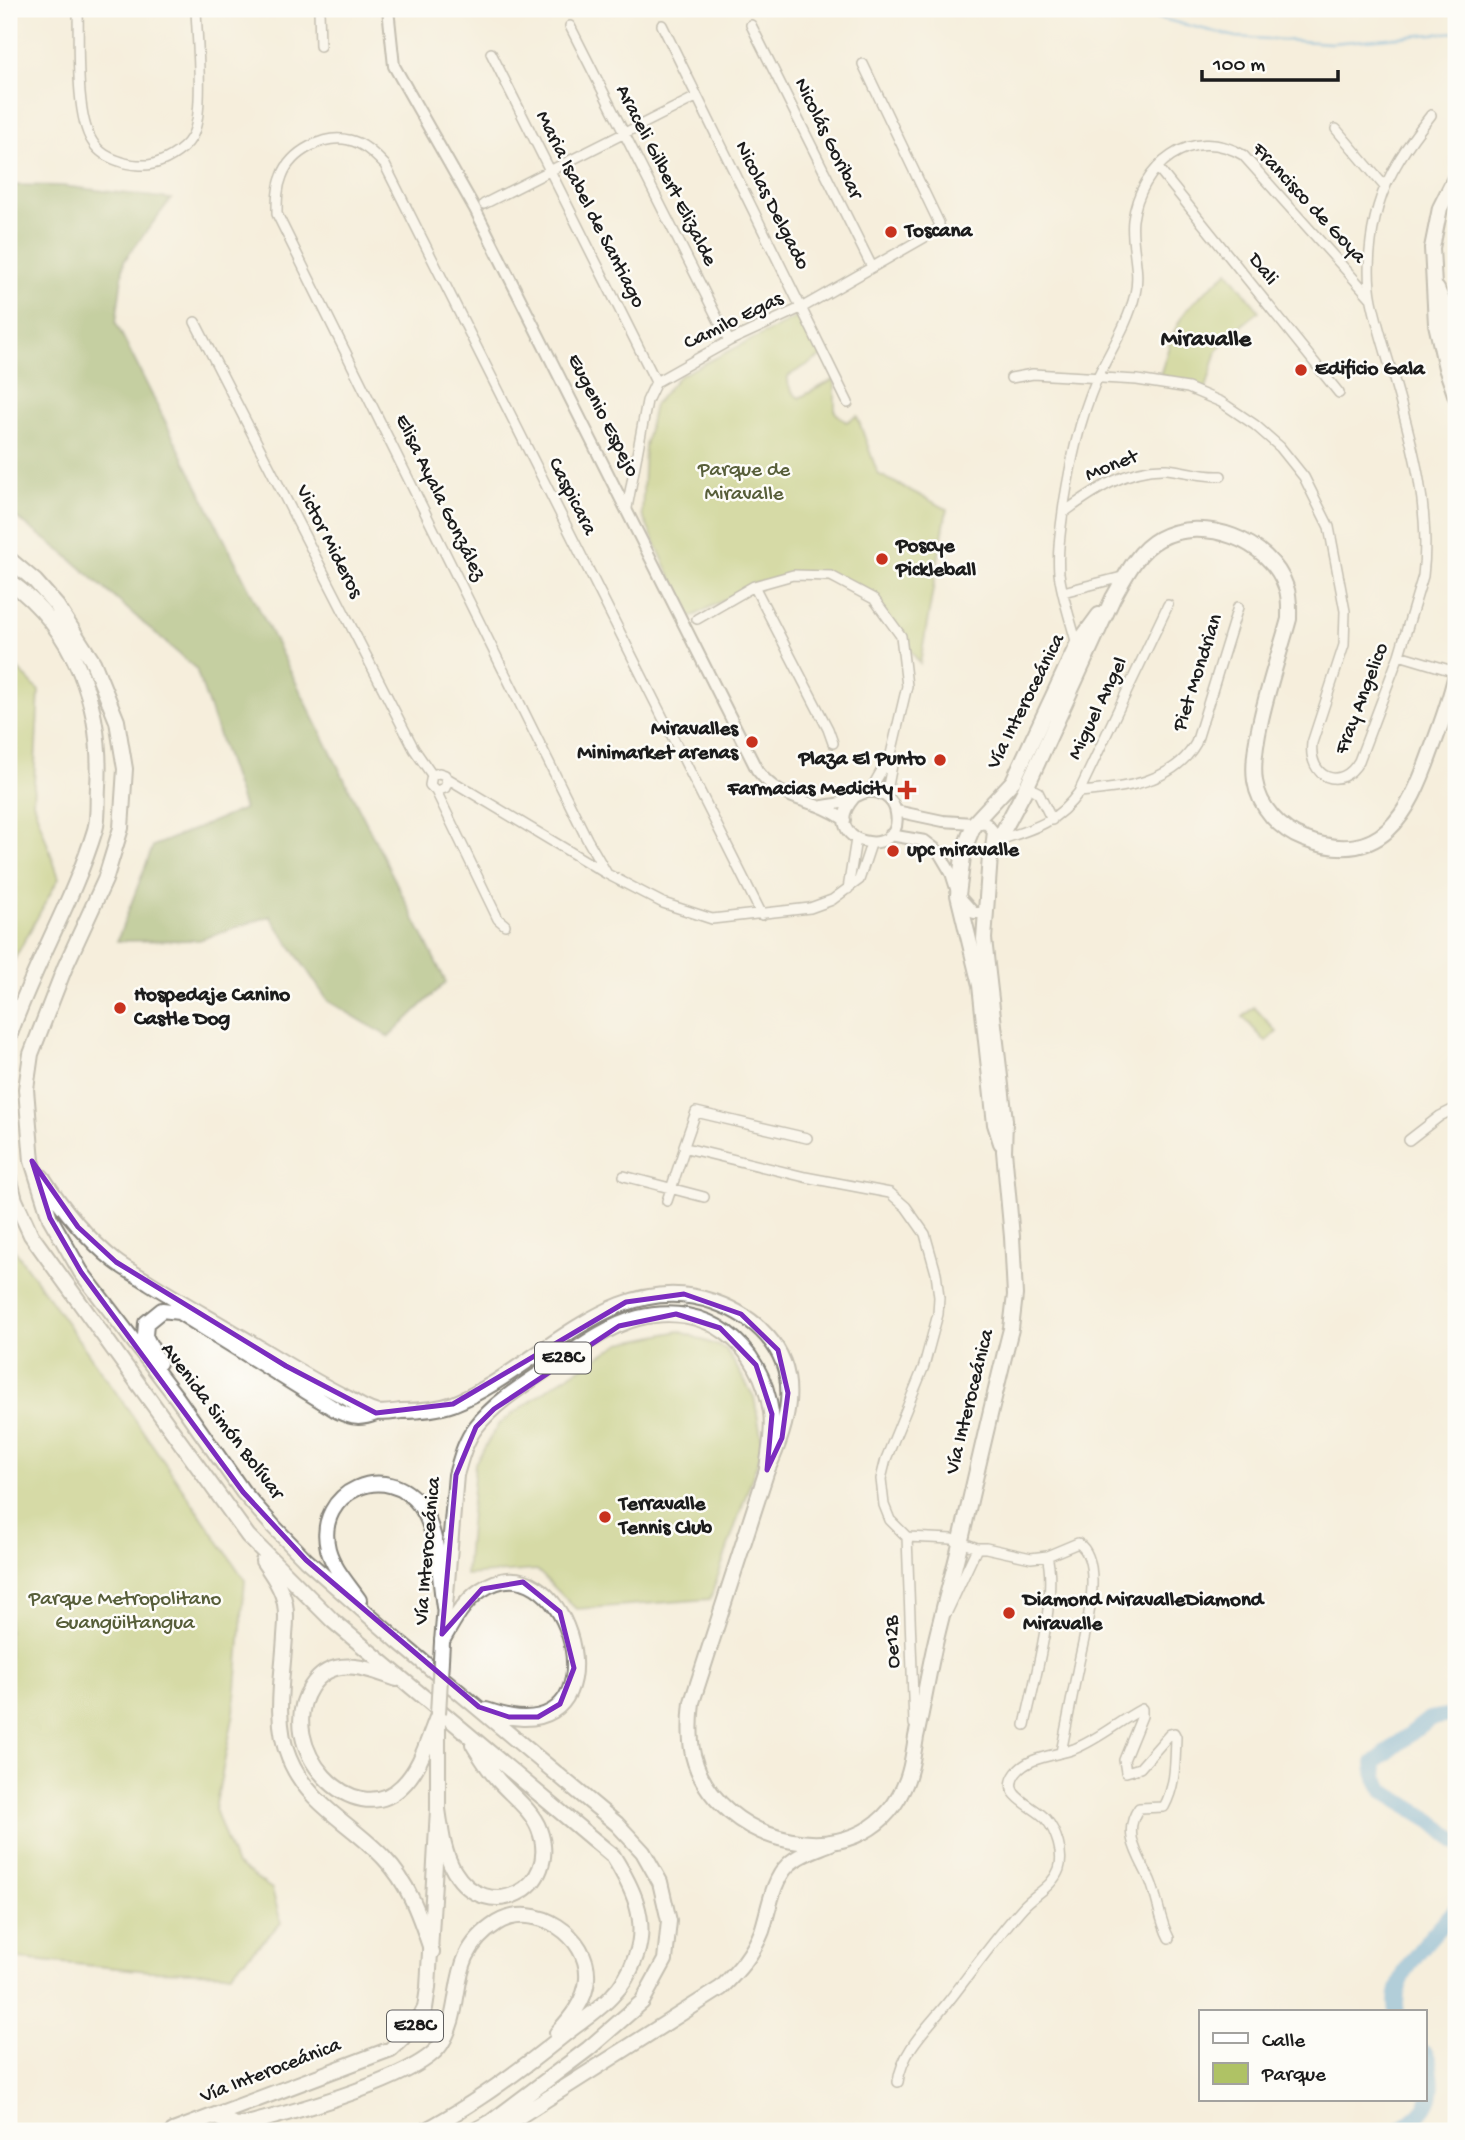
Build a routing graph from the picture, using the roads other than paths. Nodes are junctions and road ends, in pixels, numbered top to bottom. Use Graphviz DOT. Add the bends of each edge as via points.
graph roads {
  1 [pos="78,9"];
  2 [pos="196,9"];
  3 [pos="319,9"];
  4 [pos="388,9"];
  5 [pos="662,24"];
  6 [pos="751,25"];
  7 [pos="570,26"];
  8 [pos="320,46"];
  9 [pos="491,52"];
  10 [pos="863,64"];
  11 [pos="696,97"];
  12 [pos="1431,115"];
  13 [pos="1336,129"];
  14 [pos="623,134"];
  15 [pos="315,144"];
  16 [pos="1158,168"];
  17 [pos="548,170"];
  18 [pos="1456,176"];
  19 [pos="1385,187"];
  20 [pos="484,204"];
  21 [pos="872,267"];
  22 [pos="1435,285"];
  23 [pos="1371,299"];
  24 [pos="1443,303"];
  25 [pos="803,307"];
  26 [pos="1456,312"];
  27 [pos="195,322"];
  28 [pos="729,341"];
  29 [pos="1456,355"];
  30 [pos="1011,378"];
  31 [pos="1097,378"];
  32 [pos="656,382"];
  33 [pos="1339,393"];
  34 [pos="1456,397"];
  35 [pos="848,403"];
  36 [pos="1221,476"];
  37 [pos="626,508"];
  38 [pos="1063,513"];
  39 [pos="9,559"];
  40 [pos="1126,576"];
  41 [pos="9,580"];
  42 [pos="754,586"];
  43 [pos="1063,592"];
  44 [pos="1113,598"];
  45 [pos="1168,606"];
  46 [pos="1238,607"];
  47 [pos="697,619"];
  48 [pos="1077,645"];
  49 [pos="1399,655"];
  50 [pos="1080,671"];
  51 [pos="1452,672"];
  52 [pos="833,743"];
  53 [pos="891,754"];
  54 [pos="432,775"];
  55 [pos="447,778"];
  56 [pos="1020,783"];
  57 [pos="436,791"];
  58 [pos="870,792"];
  59 [pos="1079,792"];
  60 [pos="886,796"];
  61 [pos="854,798"];
  62 [pos="823,806"];
  63 [pos="896,811"];
  64 [pos="845,820"];
  65 [pos="1052,820"];
  66 [pos="975,822"];
  67 [pos="890,835"];
  68 [pos="587,839"];
  69 [pos="856,839"];
  70 [pos="999,840"];
  71 [pos="871,844"];
  72 [pos="573,855"];
  73 [pos="990,856"];
  74 [pos="607,874"];
  75 [pos="848,889"];
  76 [pos="958,895"];
  77 [pos="985,914"];
  78 [pos="762,915"];
  79 [pos="505,925"];
  80 [pos="9,1037"];
  81 [pos="1456,1108"];
  82 [pos="807,1138"];
  83 [pos="1409,1140"];
  84 [pos="685,1147"];
  85 [pos="1004,1151"];
  86 [pos="32,1161"];
  87 [pos="624,1176"];
  88 [pos="9,1177"];
  89 [pos="671,1189"];
  90 [pos="704,1197"];
  91 [pos="667,1201"];
  92 [pos="177,1398"];
  93 [pos="376,1413"];
  94 [pos="767,1470"];
  95 [pos="248,1536"];
  96 [pos="907,1537"];
  97 [pos="961,1540"];
  98 [pos="977,1548"];
  99 [pos="1047,1556"];
  100 [pos="444,1607"];
  101 [pos="375,1620"];
  102 [pos="940,1624"];
  103 [pos="442,1641"];
  104 [pos="408,1683"];
  105 [pos="479,1707"];
  106 [pos="438,1715"];
  107 [pos="1025,1725"];
  108 [pos="467,1734"];
  109 [pos="915,1745"];
  110 [pos="1061,1752"];
  111 [pos="438,1809"];
  112 [pos="831,1843"];
  113 [pos="1169,1938"];
  114 [pos="432,1952"];
  115 [pos="528,2064"];
  116 [pos="898,2082"];
  117 [pos="214,2117"];
  118 [pos="491,2122"];
  119 [pos="173,2131"];
  120 [pos="424,2131"];
  121 [pos="474,2131"];
  1 -- 2 [label="street" via="82,117 91,141 106,157 152,165 171,157 194,132 199,108"];
  3 -- 8 [label="street"];
  4 -- 37 [label="street, Eugenio Espejo" via="394,66 475,209"];
  5 -- 11 [label="street, Nicolas Delgado"];
  6 -- 21 [label="street, Nicolás Goribar"];
  7 -- 14 [label="street, Araceli Gilbert Elizalde"];
  9 -- 17 [label="street, Maria Isabel de Santiago"];
  10 -- 21 [label="street, Camilo Egas" via="939,223 939,229"];
  11 -- 14 [label="street"];
  11 -- 25 [label="street, Nicolas Delgado"];
  12 -- 19 [label="street, Fray Angelico"];
  13 -- 19 [label="street"];
  14 -- 17 [label="street"];
  14 -- 28 [label="street, Araceli Gilbert Elizalde"];
  15 -- 68 [label="street, Elisa Ayala González" via="282,173 278,214"];
  15 -- 78 [label="street, Caspicara" via="334,138 352,140 385,165"];
  16 -- 23 [label="street, Francisco de Goya" via="1176,152 1198,144 1234,149 1253,164"];
  16 -- 31 [label="street, Francisco de Goya" via="1147,180 1135,208 1136,294"];
  16 -- 33 [label="street, Dali"];
  17 -- 20 [label="street"];
  17 -- 32 [label="street, Maria Isabel de Santiago"];
  18 -- 22 [label="main road" via="1433,231"];
  19 -- 23 [label="street, Fray Angelico" via="1371,247"];
  21 -- 25 [label="street, Camilo Egas"];
  22 -- 24 [label="main road"];
  22 -- 34 [label="main road" via="1436,324"];
  23 -- 49 [label="street, Fray Angelico" via="1401,404 1425,518 1423,576"];
  24 -- 26 [label="street"];
  24 -- 29 [label="main road"];
  25 -- 28 [label="street, Camilo Egas"];
  25 -- 35 [label="street, Nicolas Delgado"];
  27 -- 54 [label="street, Victor Mideros" via="414,749"];
  28 -- 32 [label="street, Camilo Egas"];
  30 -- 31 [label="street, Fray Angelico" via="1033,374"];
  31 -- 38 [label="street, Francisco de Goya" via="1074,446"];
  31 -- 49 [label="street, Fray Angelico" via="1188,388 1221,402 1280,447 1304,477 1329,527 1346,626 1312,743 1314,766 1322,775 1344,777 1353,772"];
  32 -- 37 [label="street" via="647,401"];
  36 -- 38 [label="street, Monet" via="1152,469 1092,492"];
  37 -- 62 [label="street, Eugenio Espejo" via="757,770 782,794"];
  38 -- 43 [label="street, Francisco de Goya" via="1058,558"];
  39 -- 86 [label="main road, Avenida Simón Bolívar" via="57,606 93,662 117,721 125,769 121,828 105,880 31,1054 26,1088"];
  40 -- 43 [label="street"];
  40 -- 44 [label="main road, Vía Interoceánica"];
  40 -- 51 [label="main road, Vía Interoceánica" via="1158,539 1204,530 1244,541 1278,572 1286,587 1289,619 1257,740 1255,780 1262,802 1277,822 1294,836 1323,846 1374,841 1394,827 1417,791 1450,700"];
  41 -- 80 [label="main road" via="41,610 83,675 100,753 96,827 73,892"];
  42 -- 47 [label="street"];
  42 -- 52 [label="street"];
  42 -- 53 [label="street" via="793,575 831,576 874,599 901,636 907,686"];
  43 -- 48 [label="street, Francisco de Goya"];
  44 -- 48 [label="main road, Vía Interoceánica"];
  44 -- 50 [label="main road, Vía Interoceánica"];
  45 -- 59 [label="street, Miguel Angel"];
  46 -- 59 [label="street, Piet Mondrian" via="1188,756 1172,769 1134,785"];
  48 -- 50 [label="street, Francisco de Goya"];
  48 -- 56 [label="main road, Vía Interoceánica"];
  49 -- 51 [label="street"];
  50 -- 56 [label="main road, Vía Interoceánica"];
  53 -- 58 [label="street"];
  53 -- 60 [label="street"];
  54 -- 55 [label="street" via="439,772"];
  54 -- 57 [label="street, Victor Mideros" via="430,785"];
  55 -- 57 [label="street" via="445,788"];
  55 -- 72 [label="street"];
  56 -- 65 [label="street" via="1038,792"];
  56 -- 66 [label="main road, Vía Interoceánica"];
  56 -- 70 [label="main road, Vía Interoceánica"];
  57 -- 79 [label="street, Victor Mideros"];
  58 -- 60 [label="street"];
  58 -- 61 [label="street"];
  59 -- 65 [label="street, Miguel Angel"];
  60 -- 63 [label="street"];
  61 -- 62 [label="street"];
  61 -- 64 [label="street"];
  62 -- 64 [label="street, Eugenio Espejo"];
  63 -- 66 [label="street"];
  63 -- 67 [label="street"];
  64 -- 69 [label="street"];
  65 -- 70 [label="street, Miguel Angel"];
  66 -- 73 [label="street" via="993,831"];
  66 -- 76 [label="main road, Vía Interoceánica" via="964,849"];
  67 -- 71 [label="street"];
  67 -- 76 [label="street" via="925,841 938,850"];
  68 -- 72 [label="street" via="584,852"];
  68 -- 74 [label="street, Elisa Ayala González"];
  69 -- 71 [label="street"];
  69 -- 75 [label="street"];
  70 -- 73 [label="main road, Vía Interoceánica"];
  71 -- 75 [label="street" via="859,880"];
  72 -- 74 [label="street"];
  73 -- 77 [label="main road, Vía Interoceánica"];
  74 -- 78 [label="street" via="663,903 712,919"];
  75 -- 78 [label="street" via="810,908"];
  76 -- 77 [label="street" via="974,913"];
  76 -- 85 [label="main road, Vía Interoceánica" via="980,985 995,1124"];
  77 -- 85 [label="main road, Vía Interoceánica"];
  81 -- 83 [label="street"];
  82 -- 84 [label="street" via="696,1112"];
  84 -- 89 [label="street"];
  84 -- 96 [label="street" via="890,1193 925,1234 936,1273 938,1314 924,1366 881,1479 890,1520"];
  85 -- 97 [label="main road, Vía Interoceánica / E28C" via="1015,1295"];
  86 -- 92 [label="main road, Avenida Simón Bolívar" via="50,1218 81,1272"];
  86 -- 93 [label="main road" via="78,1227 116,1262 286,1366"];
  87 -- 89 [label="street"];
  88 -- 95 [label="main road, Avenida Simón Bolívar" via="37,1245"];
  89 -- 90 [label="street"];
  89 -- 91 [label="street"];
  92 -- 93 [label="main road" via="145,1336 146,1323 162,1310 179,1312 351,1418"];
  92 -- 101 [label="main road, Avenida Simón Bolívar" via="273,1527"];
  93 -- 94 [label="main road" via="453,1404 626,1302 664,1293 684,1294 703,1297 740,1314 760,1328 778,1350 788,1409 782,1438"];
  94 -- 100 [label="main road, Vía Interoceánica / E28C" via="772,1434 768,1395 756,1364 733,1338 706,1321 676,1314 619,1326 519,1388 476,1427 456,1475"];
  94 -- 112 [label="main road, Vía Interoceánica / E28C" via="697,1681 690,1740 700,1773 713,1794 739,1818 784,1840"];
  95 -- 104 [label="main road, Avenida Simón Bolívar" via="332,1621"];
  95 -- 114 [label="main road" via="285,1602 280,1715 288,1756 319,1804 400,1876"];
  96 -- 97 [label="street"];
  96 -- 109 [label="street, Oe12B"];
  97 -- 98 [label="street"];
  97 -- 102 [label="main road, Vía Interoceánica / E28C"];
  98 -- 99 [label="street" via="1031,1558"];
  98 -- 102 [label="street"];
  99 -- 107 [label="street" via="1049,1591 1043,1642"];
  99 -- 110 [label="street" via="1078,1543 1087,1552 1090,1565 1088,1623"];
  100 -- 101 [label="main road" via="431,1530 420,1506 401,1490 367,1485 333,1506 326,1539 333,1563"];
  100 -- 103 [label="main road, Vía Interoceánica / E28C"];
  101 -- 105 [label="main road, Avenida Simón Bolívar"];
  102 -- 109 [label="main road, Vía Interoceánica / E28C"];
  103 -- 105 [label="main road" via="471,1598 496,1582 523,1582 536,1588 560,1612 574,1668 560,1704 538,1717 523,1718"];
  103 -- 106 [label="main road, Vía Interoceánica / E28C, bridge"];
  104 -- 106 [label="main road" via="348,1665 332,1668 313,1684 303,1707 300,1732 310,1757 327,1780 352,1796 379,1799 391,1795 412,1773"];
  104 -- 108 [label="main road, Avenida Simón Bolívar"];
  105 -- 118 [label="main road, Avenida Simón Bolívar" via="617,1824 643,1852 660,1882 669,1921 665,1960 642,2002"];
  106 -- 111 [label="main road, Vía Interoceánica / E28C"];
  108 -- 111 [label="main road" via="484,1763 538,1826 544,1846 534,1881 517,1895 498,1899 465,1885 446,1855"];
  108 -- 115 [label="main road, Avenida Simón Bolívar" via="613,1856 636,1900 640,1925 637,1955 626,1979 611,1998"];
  109 -- 112 [label="main road, Vía Interoceánica / E28C" via="910,1771 894,1806 861,1832"];
  110 -- 113 [label="street" via="1142,1709 1124,1760 1126,1772 1132,1772 1174,1733 1175,1774 1170,1796 1164,1807 1139,1808 1131,1832 1133,1849 1150,1881"];
  110 -- 116 [label="street" via="1021,1767 1011,1786 1015,1796 1046,1819 1054,1835 1060,1850 1056,1877 996,1937 904,2059"];
  111 -- 114 [label="main road, Vía Interoceánica / E28C"];
  112 -- 118 [label="main road" via="786,1867 746,1964 722,1988 520,2116"];
  114 -- 117 [label="main road, Vía Interoceánica / E28C" via="425,2008 416,2025 391,2049"];
  115 -- 117 [label="main road" via="575,2010 584,1995 587,1967 566,1931 543,1919 514,1917 490,1928 469,1952 461,1967 452,2021 439,2047 425,2061 357,2090 257,2121 237,2125"];
  115 -- 120 [label="main road, Avenida Simón Bolívar"];
  117 -- 119 [label="main road, Vía Interoceánica / E28C"];
  118 -- 121 [label="main road, Avenida Simón Bolívar"];
}
